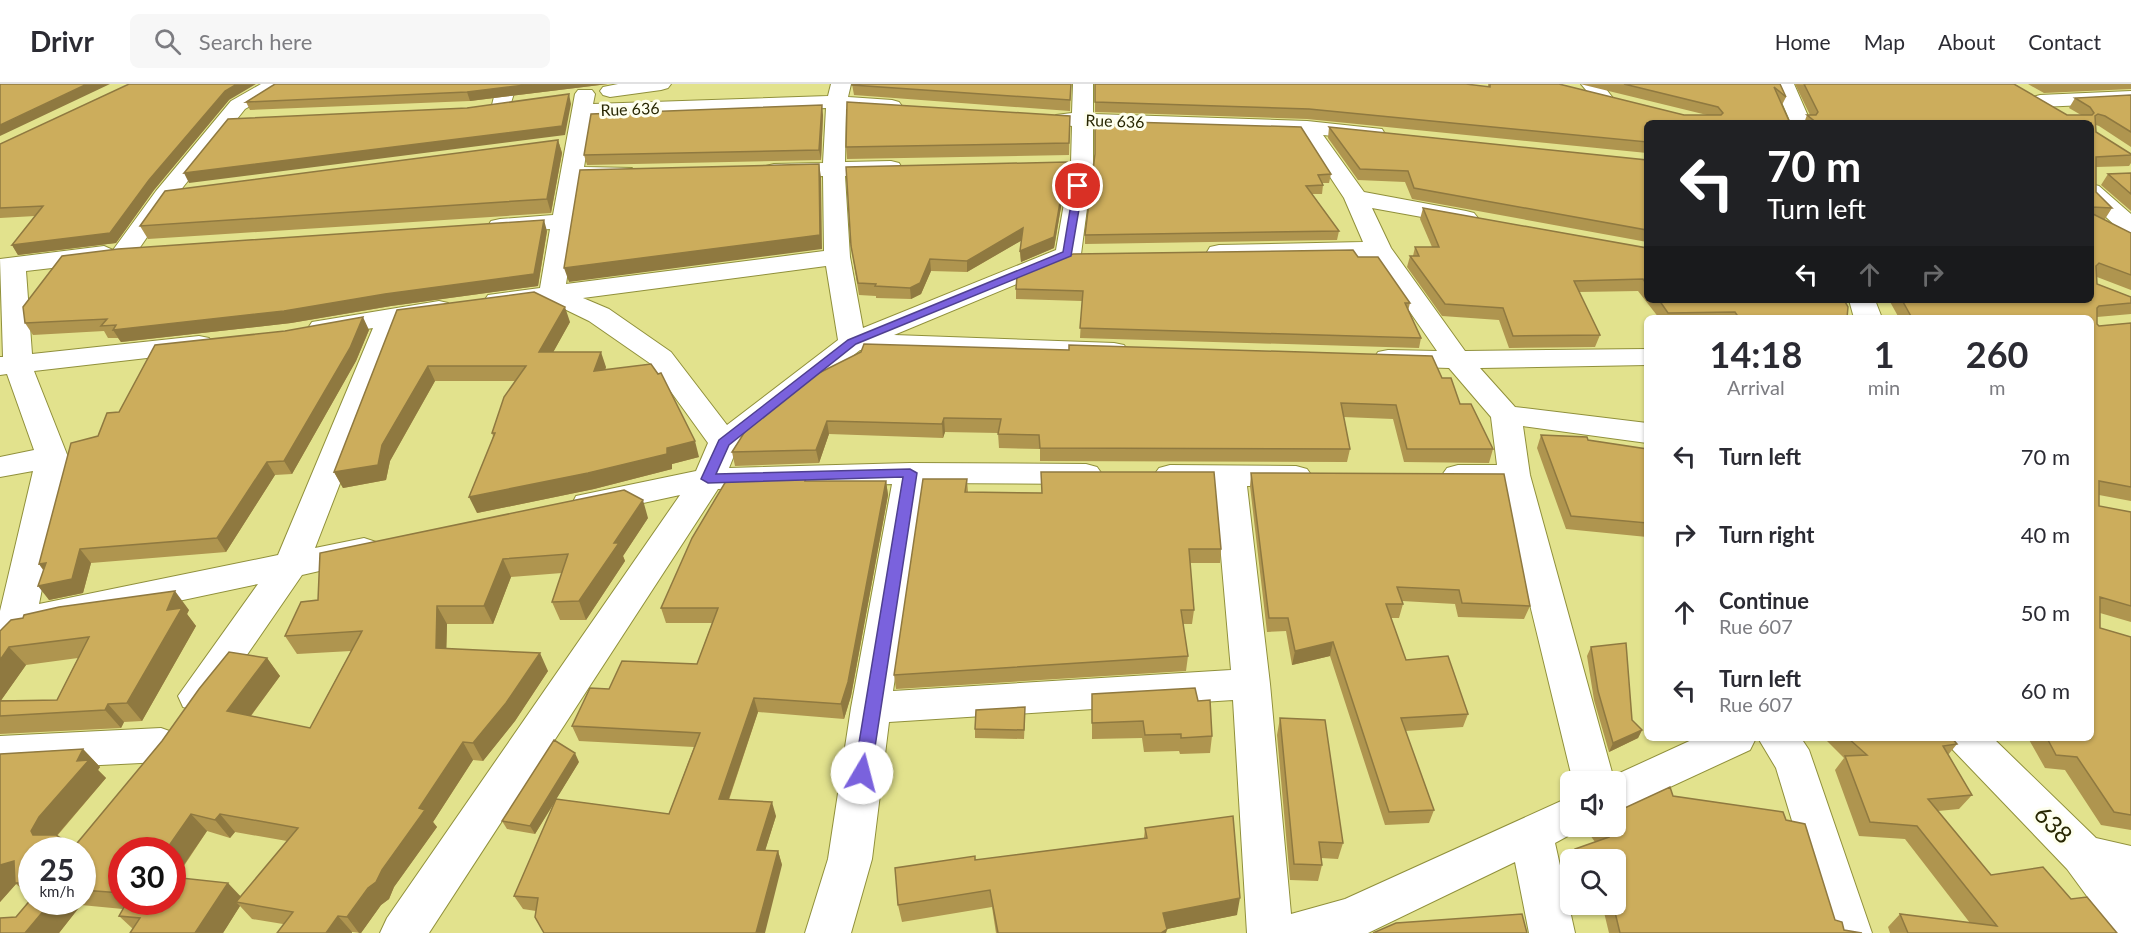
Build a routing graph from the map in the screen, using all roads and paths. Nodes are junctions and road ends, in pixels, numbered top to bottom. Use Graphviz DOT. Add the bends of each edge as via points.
graph roads {
  1 [pos="275,84"];
  2 [pos="507,84"];
  3 [pos="661,84"];
  4 [pos="1083,84"];
  5 [pos="1784,84"];
  6 [pos="1569,90"];
  7 [pos="2020,90"];
  8 [pos="1597,91"];
  9 [pos="838,93"];
  10 [pos="561,97"];
  11 [pos="2131,97"];
  12 [pos="2040,101"];
  13 [pos="525,102"];
  14 [pos="584,102"];
  15 [pos="1626,104"];
  16 [pos="502,105"];
  17 [pos="907,107"];
  18 [pos="481,108"];
  19 [pos="2067,117"];
  20 [pos="1048,118"];
  21 [pos="251,119"];
  22 [pos="228,120"];
  23 [pos="1084,120"];
  24 [pos="1800,120"];
  25 [pos="1306,127"];
  26 [pos="1389,135"];
  27 [pos="916,168"];
  28 [pos="834,170"];
  29 [pos="750,171"];
  30 [pos="643,173"];
  31 [pos="571,174"];
  32 [pos="199,191"];
  33 [pos="2094,194"];
  34 [pos="164,196"];
  35 [pos="1356,198"];
  36 [pos="564,221"];
  37 [pos="1484,221"];
  38 [pos="481,227"];
  39 [pos="2131,227"];
  40 [pos="160,248"];
  41 [pos="1379,249"];
  42 [pos="125,251"];
  43 [pos="1200,252"];
  44 [pos="837,257"];
  45 [pos="7,266"];
  46 [pos="552,294"];
  47 [pos="391,316"];
  48 [pos="302,331"];
  49 [pos="220,341"];
  50 [pos="852,342"];
  51 [pos="1140,352"];
  52 [pos="1363,357"];
  53 [pos="1644,357"];
  54 [pos="1457,360"];
  55 [pos="9,365"];
  56 [pos="1506,415"];
  57 [pos="1644,433"];
  58 [pos="724,443"];
  59 [pos="52,457"];
  60 [pos="0,467"];
  61 [pos="910,473"];
  62 [pos="1431,475"];
  63 [pos="1514,475"];
  64 [pos="1230,476"];
  65 [pos="1325,476"];
  66 [pos="708,479"];
  67 [pos="557,510"];
  68 [pos="396,543"];
  69 [pos="291,565"];
  70 [pos="6,630"];
  71 [pos="1251,684"];
  72 [pos="871,708"];
  73 [pos="1730,741"];
  74 [pos="1780,741"];
  75 [pos="1970,741"];
  76 [pos="161,745"];
  77 [pos="0,753"];
  78 [pos="1591,771"];
  79 [pos="132,780"];
  80 [pos="1626,789"];
  81 [pos="1560,820"];
  82 [pos="1531,834"];
  83 [pos="2082,855"];
  84 [pos="2131,866"];
  85 [pos="2131,919"];
  86 [pos="403,933"];
  87 [pos="828,933"];
  88 [pos="1270,933"];
  89 [pos="1299,933"];
  90 [pos="1552,933"];
  91 [pos="1849,933"];
  1 -- 22 [label="street" via="243,101"];
  2 -- 16 [label="street"];
  3 -- 14 [label="street"];
  4 -- 23 [label="street"];
  5 -- 24 [label="street"];
  6 -- 8 [label="street"];
  7 -- 12 [label="street"];
  8 -- 15 [label="street"];
  9 -- 14 [label="street, Rue 636"];
  9 -- 17 [label="street, Rue 636"];
  9 -- 28 [label="street"];
  10 -- 14 [label="street"];
  11 -- 12 [label="street"];
  12 -- 19 [label="street"];
  13 -- 16 [label="street"];
  14 -- 31 [label="street" via="565,144"];
  16 -- 18 [label="street"];
  20 -- 23 [label="street, Rue 636"];
  21 -- 22 [label="street"];
  22 -- 34 [label="street"];
  23 -- 25 [label="street, Rue 636"];
  23 -- 50 [label="street" via="1070,163 1077,254"];
  25 -- 26 [label="street, Rue 636"];
  25 -- 35 [label="street"];
  27 -- 28 [label="street"];
  28 -- 29 [label="street"];
  28 -- 44 [label="street"];
  30 -- 31 [label="street"];
  31 -- 36 [label="street"];
  32 -- 34 [label="street"];
  33 -- 39 [label="street"];
  34 -- 42 [label="street"];
  35 -- 37 [label="street"];
  35 -- 41 [label="street"];
  36 -- 38 [label="street"];
  36 -- 46 [label="street"];
  40 -- 42 [label="street"];
  41 -- 43 [label="street"];
  41 -- 54 [label="street"];
  42 -- 45 [label="street"];
  44 -- 46 [label="street"];
  44 -- 50 [label="street"];
  45 -- 55 [label="street"];
  46 -- 47 [label="street"];
  46 -- 58 [label="street" via="599,315 662,358"];
  47 -- 48 [label="street"];
  47 -- 69 [label="street"];
  49 -- 55 [label="street"];
  50 -- 51 [label="street"];
  50 -- 58 [label="street"];
  52 -- 54 [label="street"];
  53 -- 54 [label="street"];
  54 -- 56 [label="street"];
  55 -- 59 [label="street"];
  56 -- 57 [label="street"];
  56 -- 63 [label="street"];
  58 -- 66 [label="street"];
  59 -- 60 [label="street"];
  59 -- 70 [label="street"];
  61 -- 64 [label="street"];
  61 -- 66 [label="street"];
  61 -- 72 [label="street"];
  62 -- 63 [label="street"];
  63 -- 78 [label="street"];
  64 -- 65 [label="street"];
  64 -- 71 [label="street"];
  66 -- 67 [label="street"];
  66 -- 86 [label="street"];
  68 -- 69 [label="street"];
  69 -- 70 [label="street"];
  69 -- 76 [label="street"];
  71 -- 72 [label="street"];
  71 -- 88 [label="street"];
  72 -- 87 [label="street" via="850,860"];
  73 -- 80 [label="street"];
  74 -- 91 [label="street" via="1796,762"];
  75 -- 83 [label="street, 638"];
  76 -- 77 [label="street"];
  76 -- 79 [label="street"];
  81 -- 82 [label="street"];
  82 -- 89 [label="street" via="1352,918"];
  82 -- 90 [label="street"];
  83 -- 84 [label="street"];
  83 -- 85 [label="street, 638"];
}
